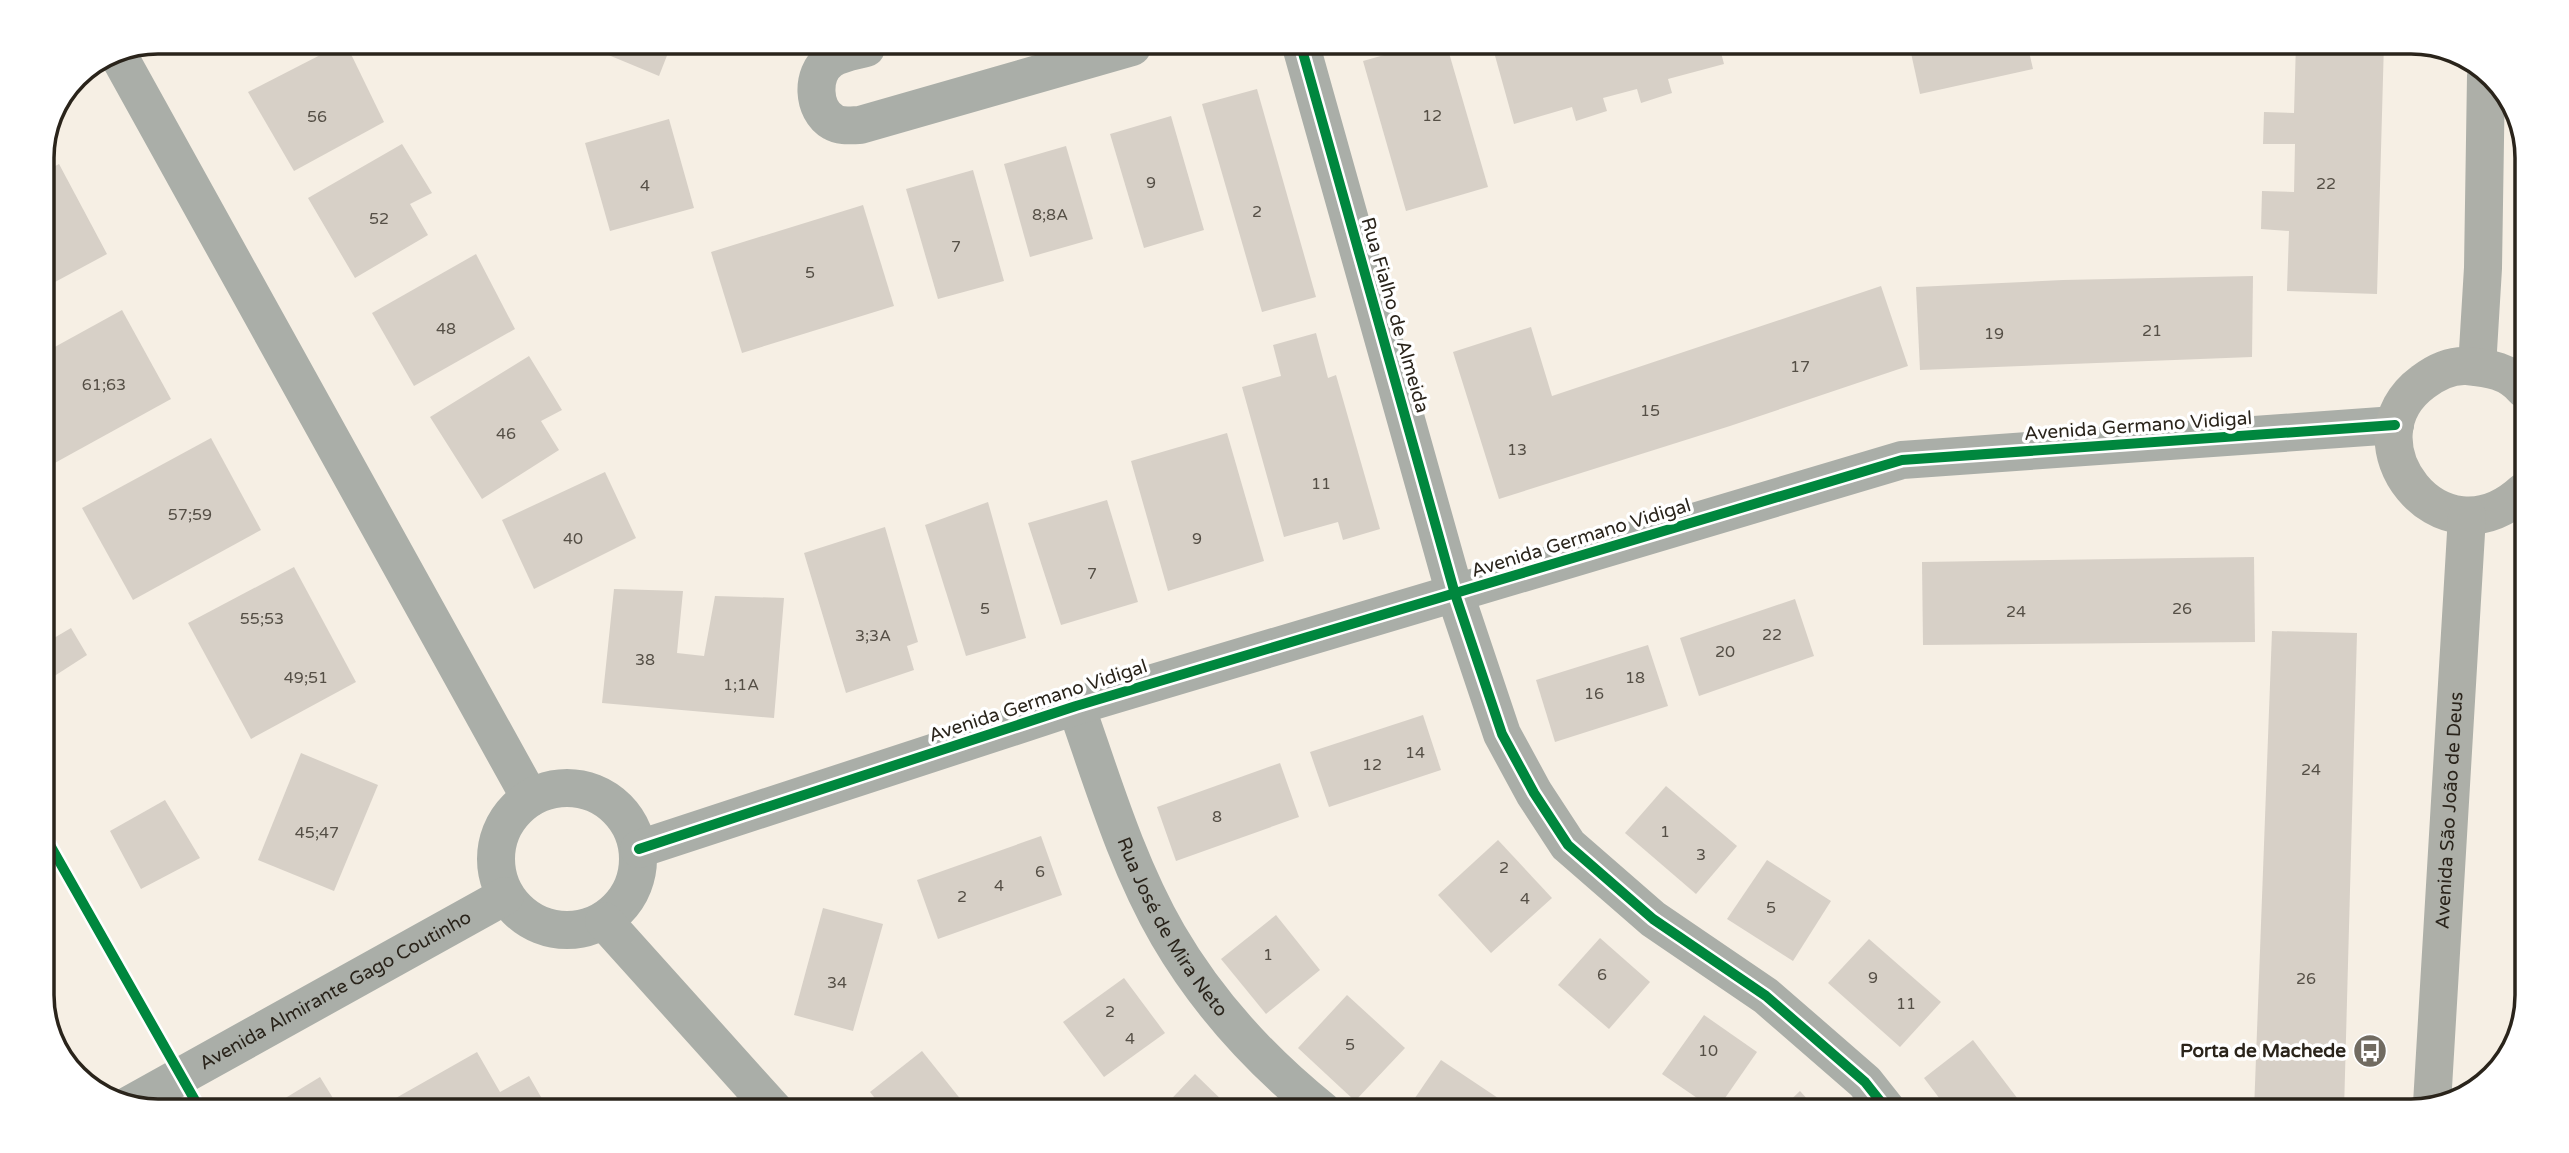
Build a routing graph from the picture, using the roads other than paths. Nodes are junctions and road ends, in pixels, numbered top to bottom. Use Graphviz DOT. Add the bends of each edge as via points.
graph roads {
  1 [pos="848,54"];
  2 [pos="1081,54"];
  3 [pos="1303,54"];
  4 [pos="122,61"];
  5 [pos="1016,63"];
  6 [pos="2486,87"];
  7 [pos="2477,367"];
  8 [pos="2515,382"];
  9 [pos="2395,425"];
  10 [pos="2515,500"];
  11 [pos="2467,516"];
  12 [pos="1455,594"];
  13 [pos="1076,706"];
  14 [pos="530,797"];
  15 [pos="639,849"];
  16 [pos="505,896"];
  17 [pos="604,921"];
  18 [pos="143,1097"];
  19 [pos="2432,1097"];
  20 [pos="764,1099"];
  21 [pos="1307,1099"];
  22 [pos="1878,1099"];
  1 -- 5 [label="street" via="820,70 817,83 823,113 845,126 860,125"];
  2 -- 5 [label="street"];
  3 -- 12 [label="street, Rua Fialho de Almeida"];
  4 -- 14 [label="street"];
  6 -- 7 [label="main road"];
  7 -- 8 [label="main road" via="2500,371"];
  7 -- 9 [label="main road" via="2456,366 2435,373 2403,404"];
  9 -- 11 [label="main road" via="2395,451 2403,477 2419,497 2442,510"];
  9 -- 12 [label="street, Avenida Germano Vidigal" via="1902,460"];
  10 -- 11 [label="main road" via="2491,513"];
  11 -- 19 [label="main road, Avenida São João de Deus"];
  12 -- 13 [label="street, Avenida Germano Vidigal"];
  12 -- 22 [label="street, Rua Fialho de Almeida" via="1502,734 1568,845 1653,919 1766,996"];
  13 -- 15 [label="street, Avenida Germano Vidigal"];
  13 -- 21 [label="street, Rua José de Mira Neto" via="1129,853 1168,935 1223,1016"];
  14 -- 15 [label="street" via="557,788 585,790 610,802 629,823"];
  14 -- 16 [label="street" via="510,816 498,841 496,869"];
  15 -- 17 [label="street" via="637,877 625,902"];
  16 -- 17 [label="street" via="524,917 549,929 578,931"];
  16 -- 18 [label="street, Avenida Almirante Gago Coutinho"];
  17 -- 20 [label="street"];
}
